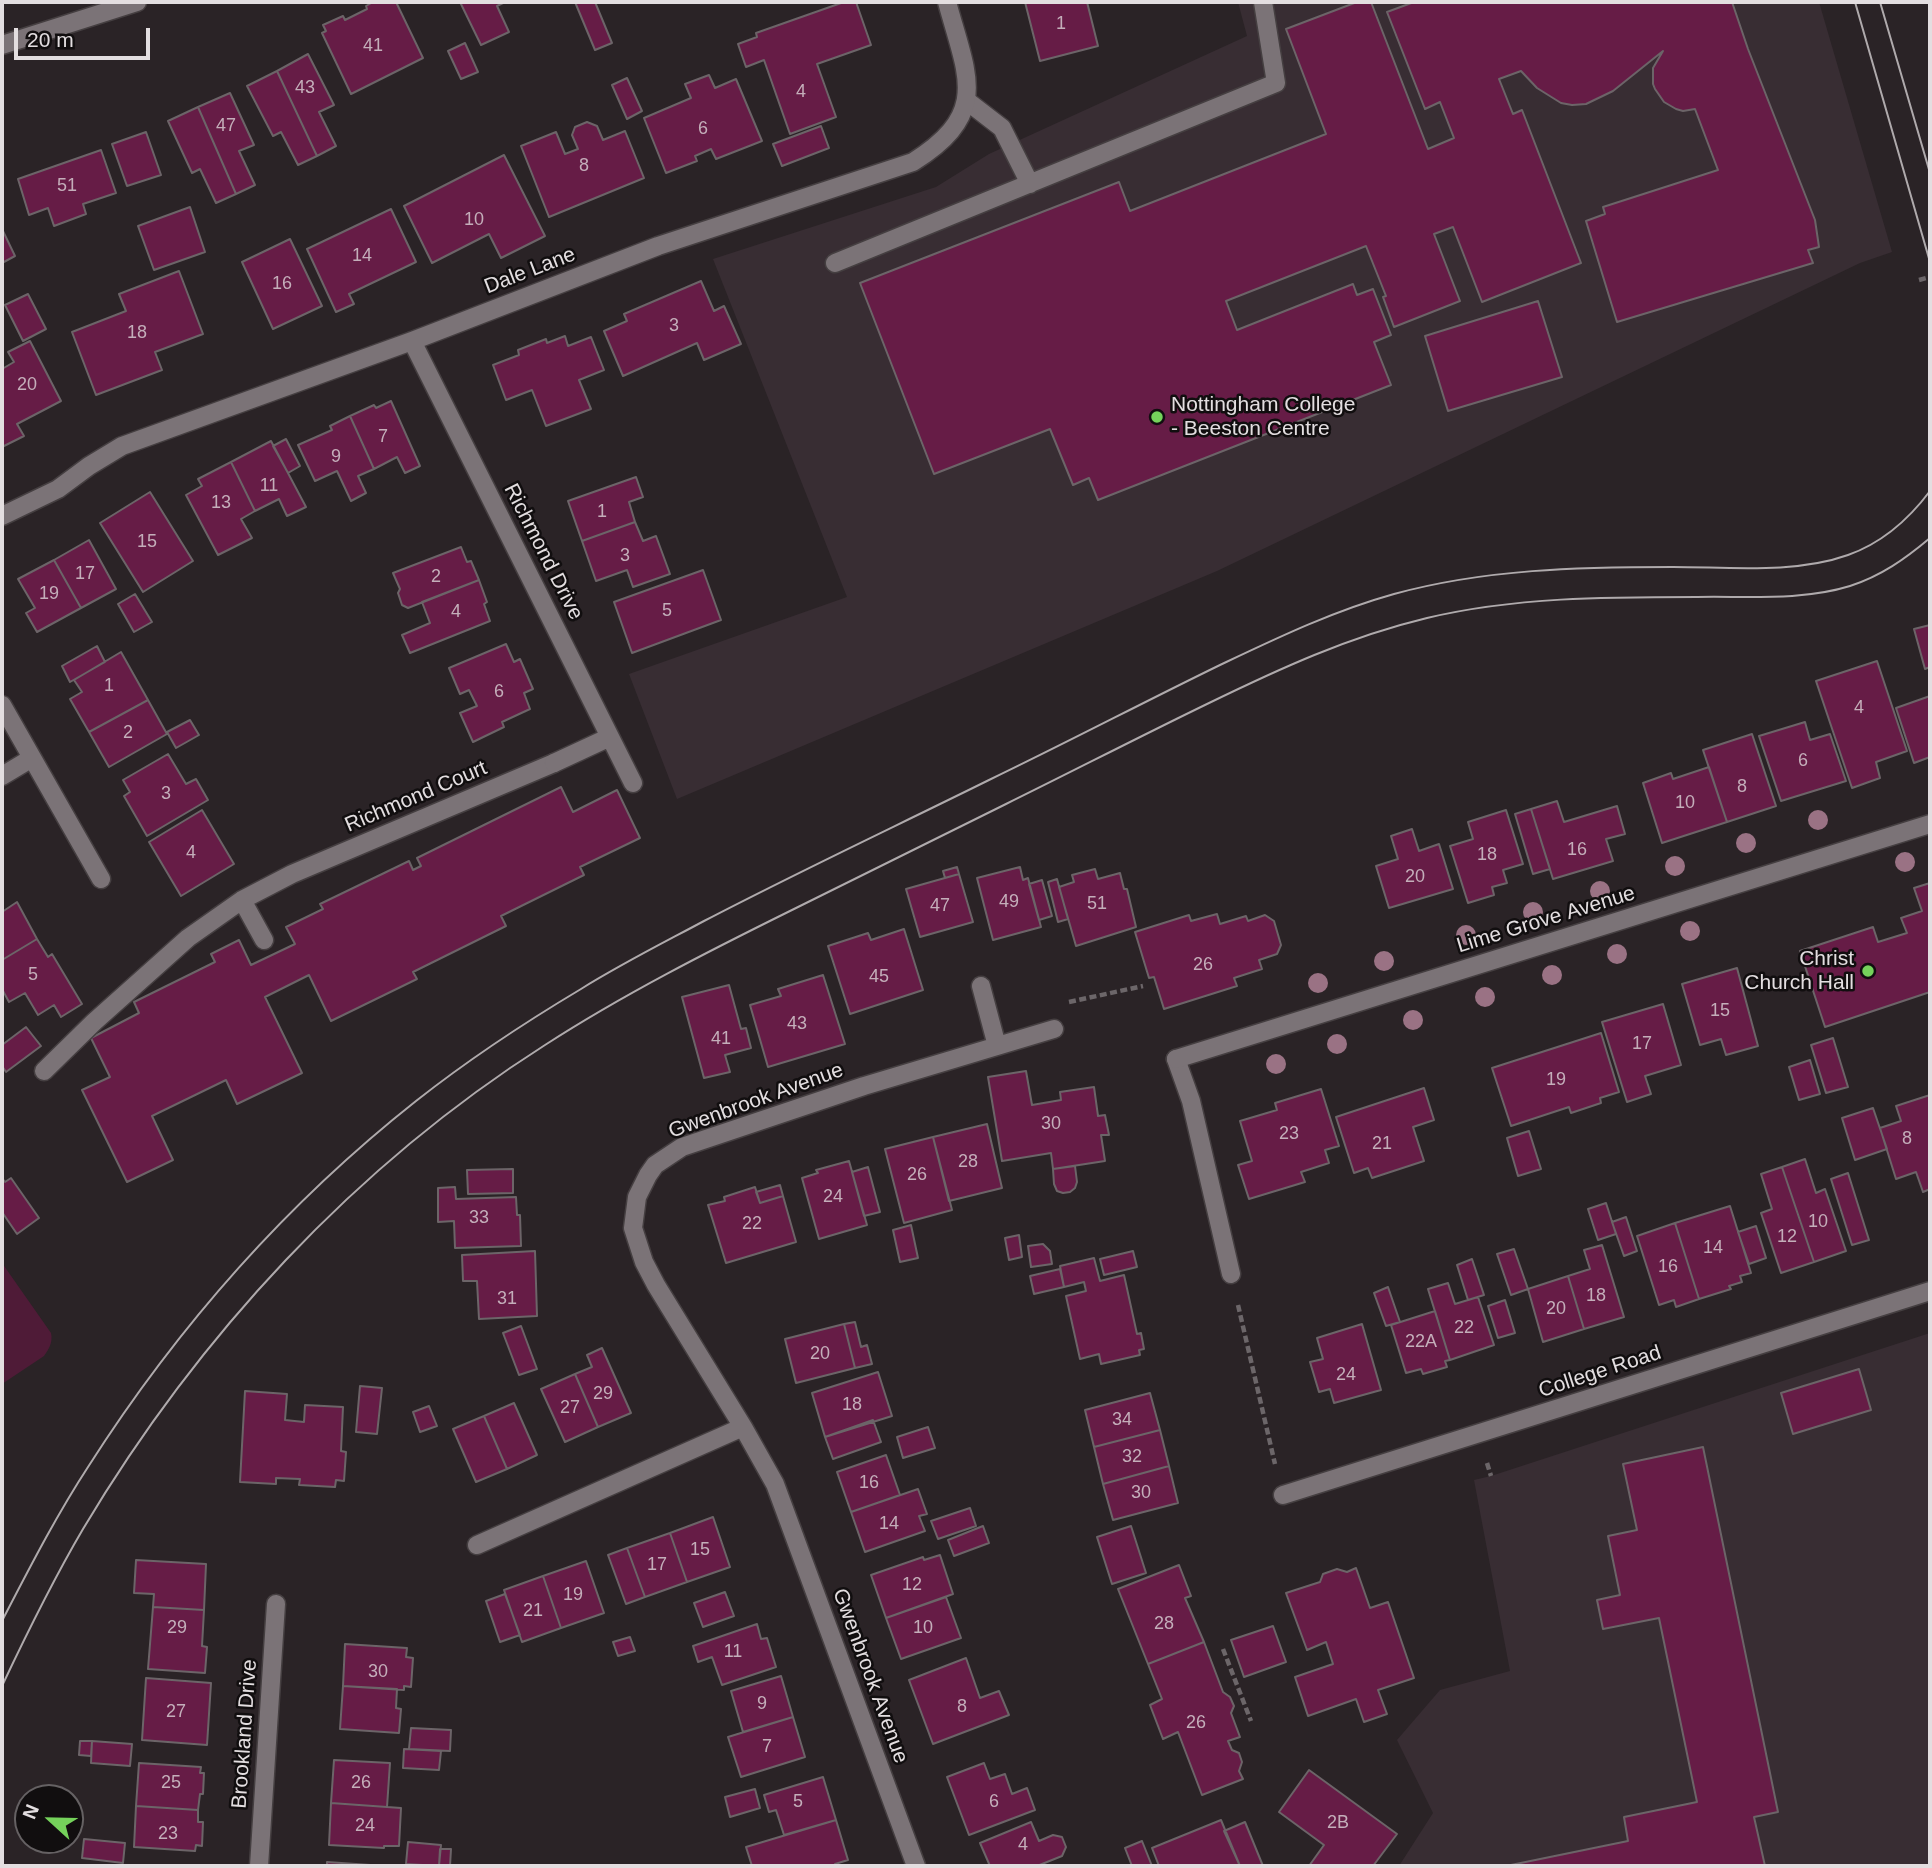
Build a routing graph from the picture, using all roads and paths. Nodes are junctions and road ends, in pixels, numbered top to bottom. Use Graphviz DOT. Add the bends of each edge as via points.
graph roads {
  1 [pos="137,2"];
  2 [pos="947,2"];
  3 [pos="1263,2"];
  4 [pos="2,45"];
  5 [pos="967,101"];
  6 [pos="1030,184"];
  7 [pos="835,263"];
  8 [pos="1930,277"];
  9 [pos="1919,280"];
  10 [pos="412,341"];
  11 [pos="2,516"];
  12 [pos="2,705"];
  13 [pos="610,737"];
  14 [pos="32,758"];
  15 [pos="2,776"];
  16 [pos="634,783"];
  17 [pos="1930,824"];
  18 [pos="102,879"];
  19 [pos="242,900"];
  20 [pos="264,940"];
  21 [pos="981,986"];
  22 [pos="1143,986"];
  23 [pos="1054,1029"];
  24 [pos="997,1046"];
  25 [pos="44,1071"];
  26 [pos="1231,1274"];
  27 [pos="1930,1291"];
  28 [pos="743,1427"];
  29 [pos="1283,1495"];
  30 [pos="477,1545"];
  31 [pos="276,1604"];
  32 [pos="1223,1649"];
  33 [pos="1251,1721"];
  34 [pos="259,1866"];
  35 [pos="916,1866"];
  1 -- 4 [label="street"];
  2 -- 5 [label="street" via="967,74"];
  3 -- 6 [label="street" via="1276,83"];
  5 -- 6 [label="street" via="1002,128"];
  5 -- 10 [label="street, Dale Lane" via="947,137 913,162 658,246"];
  6 -- 7 [label="street"];
  8 -- 9 [label="path"];
  10 -- 11 [label="street, Dale Lane" via="122,446 58,489"];
  10 -- 13 [label="street, Richmond Drive"];
  12 -- 14 [label="street"];
  13 -- 16 [label="street, Richmond Drive"];
  13 -- 19 [label="street, Richmond Court" via="292,874"];
  14 -- 15 [label="street"];
  14 -- 18 [label="street"];
  17 -- 26 [label="street, Lime Grove Avenue" via="1176,1059 1191,1101"];
  19 -- 20 [label="street"];
  19 -- 25 [label="street, Richmond Court" via="188,938"];
  21 -- 24 [label="street"];
  22 -- 23 [label="path" via="1057,1004"];
  23 -- 24 [label="street, Gwenbrook Avenue"];
  24 -- 28 [label="street, Gwenbrook Avenue" via="682,1147 648,1175 637,1197 633,1228 638,1248"];
  26 -- 29 [label="path"];
  27 -- 29 [label="street, College Road"];
  28 -- 30 [label="street"];
  28 -- 35 [label="street, Gwenbrook Avenue" via="775,1485"];
  31 -- 34 [label="street, Brookland Drive"];
  32 -- 33 [label="path"];
}
